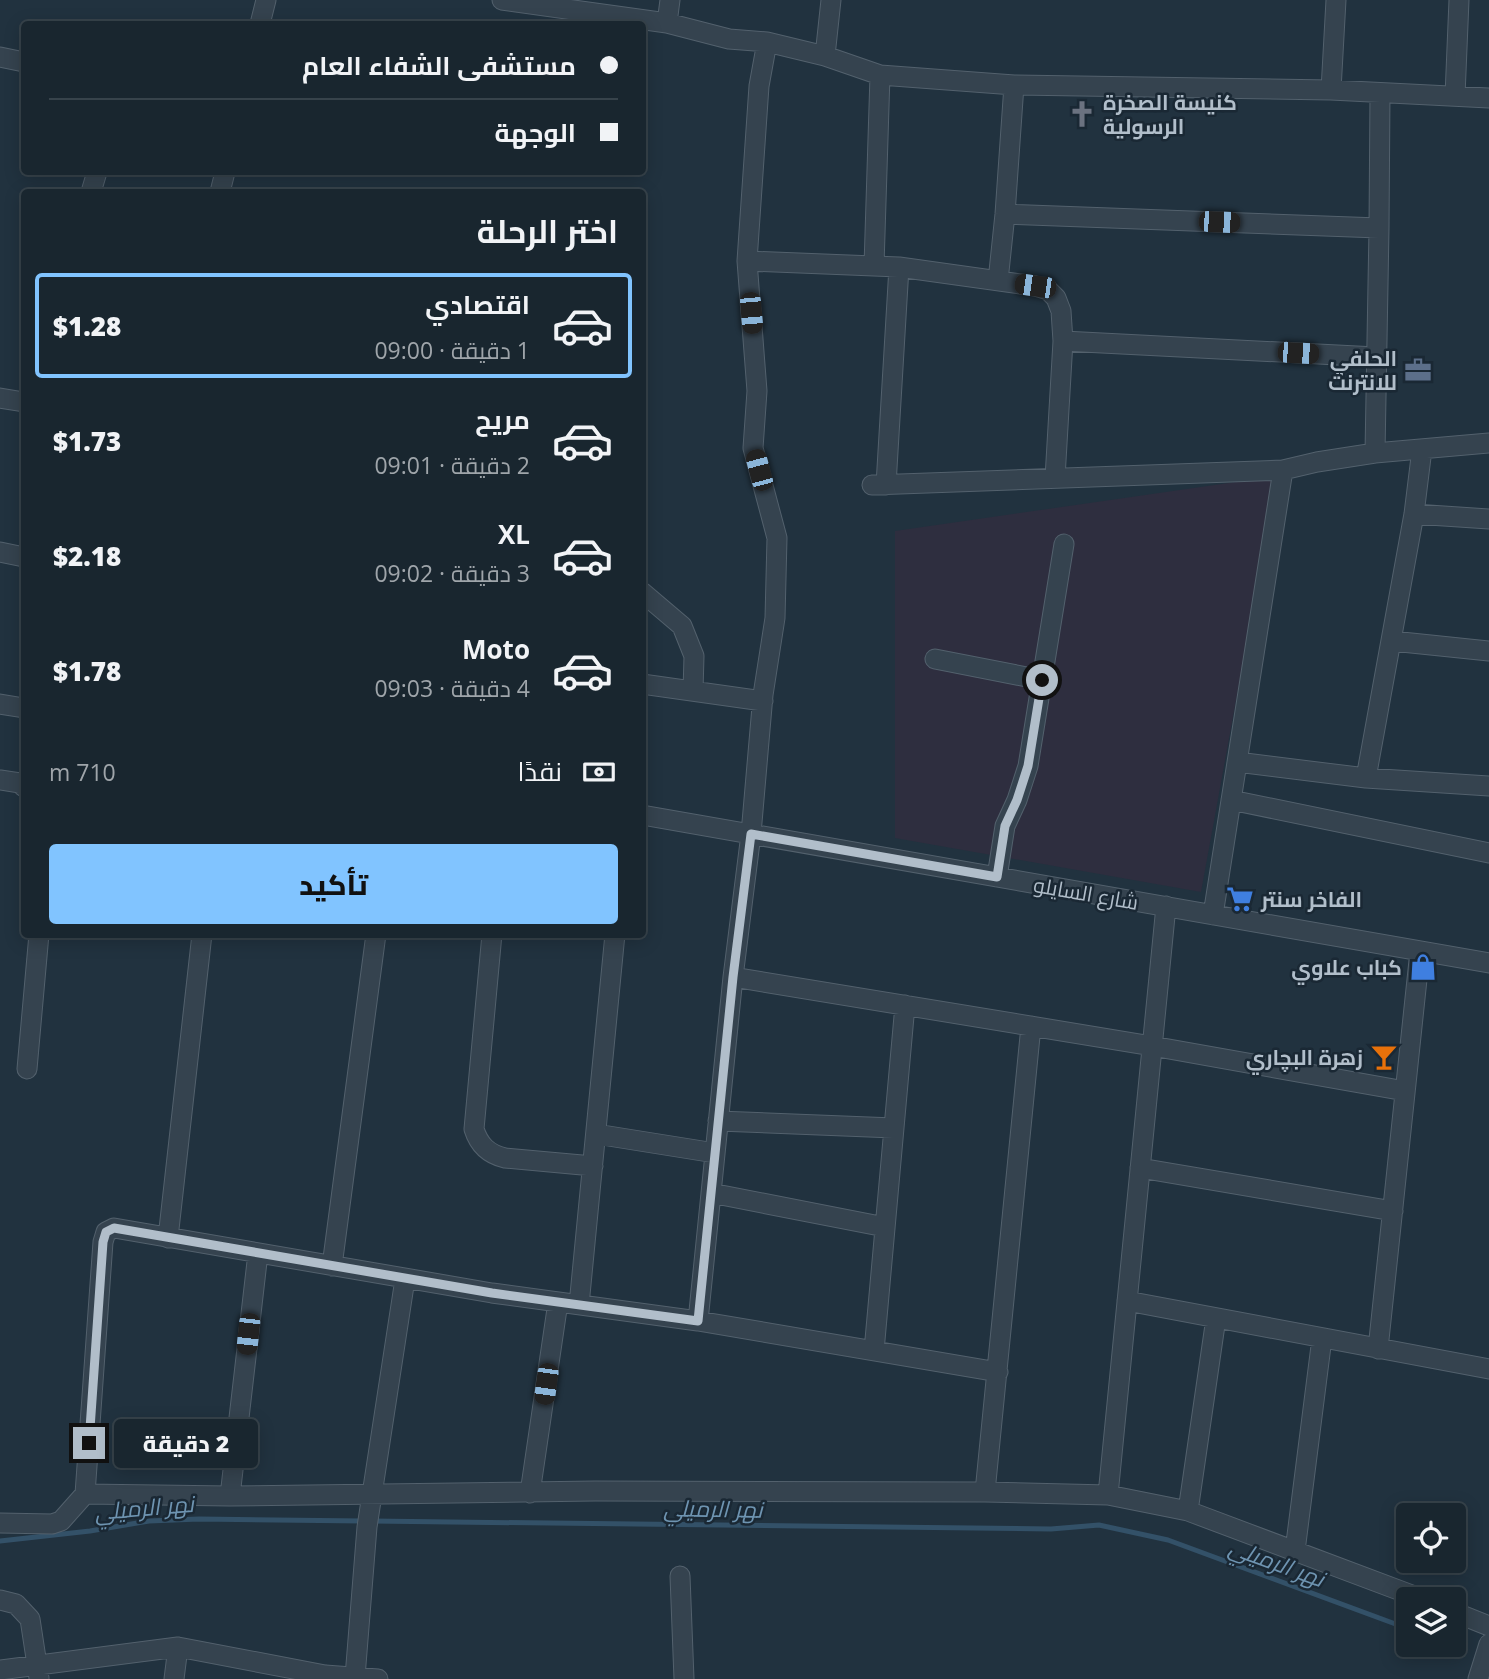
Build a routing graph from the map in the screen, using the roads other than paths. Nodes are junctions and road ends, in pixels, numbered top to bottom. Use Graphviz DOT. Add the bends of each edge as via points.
graph roads {
  1 [pos="266,0"];
  2 [pos="502,0"];
  3 [pos="670,0"];
  4 [pos="831,0"];
  5 [pos="1336,0"];
  6 [pos="1460,0"];
  7 [pos="261,21"];
  8 [pos="667,23"];
  9 [pos="767,41"];
  10 [pos="825,56"];
  11 [pos="0,57"];
  12 [pos="21,61"];
  13 [pos="880,75"];
  14 [pos="1014,85"];
  15 [pos="1331,90"];
  16 [pos="1380,93"];
  17 [pos="1454,96"];
  18 [pos="1489,98"];
  19 [pos="1006,214"];
  20 [pos="1379,228"];
  21 [pos="747,261"];
  22 [pos="874,266"];
  23 [pos="899,267"];
  24 [pos="998,281"];
  25 [pos="1063,341"];
  26 [pos="1376,356"];
  27 [pos="0,397"];
  28 [pos="21,401"];
  29 [pos="1489,443"];
  30 [pos="1422,449"];
  31 [pos="1375,453"];
  32 [pos="1283,470"];
  33 [pos="1055,478"];
  34 [pos="1414,514"];
  35 [pos="1489,519"];
  36 [pos="1064,544"];
  37 [pos="0,552"];
  38 [pos="21,556"];
  39 [pos="646,595"];
  40 [pos="1392,640"];
  41 [pos="1489,651"];
  42 [pos="935,659"];
  43 [pos="1042,680"];
  44 [pos="646,685"];
  45 [pos="693,691"];
  46 [pos="763,701"];
  47 [pos="0,704"];
  48 [pos="21,708"];
  49 [pos="1237,762"];
  50 [pos="1366,778"];
  51 [pos="0,780"];
  52 [pos="21,784"];
  53 [pos="1489,786"];
  54 [pos="1231,800"];
  55 [pos="646,816"];
  56 [pos="751,834"];
  57 [pos="1489,853"];
  58 [pos="997,877"];
  59 [pos="1166,906"];
  60 [pos="1213,915"];
  61 [pos="39,938"];
  62 [pos="202,938"];
  63 [pos="375,938"];
  64 [pos="492,938"];
  65 [pos="615,938"];
  66 [pos="1420,951"];
  67 [pos="1489,963"];
  68 [pos="733,977"];
  69 [pos="905,1005"];
  70 [pos="1031,1026"];
  71 [pos="1152,1046"];
  72 [pos="27,1069"];
  73 [pos="1405,1091"];
  74 [pos="718,1121"];
  75 [pos="894,1128"];
  76 [pos="596,1134"];
  77 [pos="715,1153"];
  78 [pos="593,1166"];
  79 [pos="1140,1168"];
  80 [pos="711,1193"];
  81 [pos="1393,1211"];
  82 [pos="885,1227"];
  83 [pos="168,1238"];
  84 [pos="258,1253"];
  85 [pos="332,1266"];
  86 [pos="405,1279"];
  87 [pos="1127,1301"];
  88 [pos="558,1302"];
  89 [pos="579,1305"];
  90 [pos="1216,1318"];
  91 [pos="698,1321"];
  92 [pos="1322,1338"];
  93 [pos="1378,1349"];
  94 [pos="874,1351"];
  95 [pos="1489,1369"];
  96 [pos="998,1372"];
  97 [pos="985,1492"];
  98 [pos="85,1493"];
  99 [pos="530,1493"];
  100 [pos="1108,1495"];
  101 [pos="230,1496"];
  102 [pos="371,1499"];
  103 [pos="1188,1511"];
  104 [pos="0,1523"];
  105 [pos="1295,1551"];
  106 [pos="680,1576"];
  107 [pos="1396,1589"];
  108 [pos="0,1600"];
  109 [pos="1466,1617"];
  110 [pos="1489,1626"];
  111 [pos="1489,1644"];
  112 [pos="178,1647"];
  113 [pos="0,1670"];
  114 [pos="38,1672"];
  115 [pos="325,1677"];
  116 [pos="355,1677"];
  117 [pos="174,1679"];
  118 [pos="378,1679"];
  119 [pos="684,1679"];
  120 [pos="1478,1679"];
  1 -- 7 [label="street"];
  2 -- 8 [label="street"];
  3 -- 8 [label="street"];
  4 -- 10 [label="street"];
  5 -- 15 [label="street"];
  6 -- 17 [label="street"];
  8 -- 9 [label="street" via="729,39"];
  9 -- 10 [label="street"];
  9 -- 21 [label="street" via="759,86"];
  10 -- 13 [label="street"];
  11 -- 12 [label="street"];
  13 -- 14 [label="street"];
  13 -- 22 [label="street"];
  14 -- 15 [label="street"];
  14 -- 19 [label="street"];
  15 -- 16 [label="street"];
  16 -- 17 [label="street"];
  16 -- 20 [label="street"];
  17 -- 18 [label="street"];
  19 -- 20 [label="street"];
  19 -- 24 [label="street"];
  20 -- 26 [label="street"];
  21 -- 22 [label="street"];
  21 -- 46 [label="street" via="757,391 753,448 777,538 775,618"];
  22 -- 23 [label="street"];
  23 -- 24 [label="street"];
  23 -- 33 [label="street" via="879,485"];
  24 -- 25 [label="street" via="1048,290 1061,312"];
  25 -- 26 [label="street"];
  25 -- 33 [label="street"];
  26 -- 31 [label="street"];
  27 -- 28 [label="street"];
  29 -- 30 [label="street"];
  30 -- 31 [label="street"];
  30 -- 34 [label="street"];
  31 -- 32 [label="street"];
  32 -- 33 [label="street"];
  32 -- 49 [label="street"];
  34 -- 35 [label="street"];
  34 -- 40 [label="street"];
  36 -- 43 [label="street"];
  37 -- 38 [label="street"];
  39 -- 45 [label="street" via="682,626 694,656"];
  40 -- 41 [label="street"];
  40 -- 50 [label="street"];
  42 -- 43 [label="street"];
  43 -- 58 [label="street" via="1028,766 1005,826"];
  44 -- 45 [label="street"];
  45 -- 46 [label="street"];
  46 -- 56 [label="street"];
  47 -- 48 [label="street"];
  49 -- 50 [label="street"];
  49 -- 54 [label="street"];
  50 -- 53 [label="street"];
  51 -- 52 [label="street"];
  54 -- 57 [label="street"];
  54 -- 60 [label="street"];
  55 -- 56 [label="street, شارع السايلو"];
  56 -- 58 [label="street, شارع السايلو"];
  56 -- 68 [label="street"];
  58 -- 59 [label="street, شارع السايلو"];
  59 -- 60 [label="street, شارع السايلو"];
  59 -- 71 [label="street"];
  60 -- 66 [label="street, شارع السايلو"];
  61 -- 72 [label="street"];
  62 -- 83 [label="street"];
  63 -- 85 [label="street"];
  64 -- 78 [label="street" via="474,1129 477,1139 485,1149 505,1158"];
  65 -- 76 [label="street"];
  66 -- 67 [label="street, شارع السايلو"];
  66 -- 73 [label="street"];
  68 -- 69 [label="street"];
  68 -- 74 [label="street"];
  69 -- 70 [label="street"];
  69 -- 75 [label="street"];
  70 -- 71 [label="street"];
  70 -- 96 [label="street"];
  71 -- 73 [label="street"];
  71 -- 79 [label="street"];
  73 -- 81 [label="street"];
  74 -- 75 [label="street"];
  74 -- 77 [label="street"];
  75 -- 82 [label="street"];
  76 -- 77 [label="street"];
  76 -- 78 [label="street"];
  77 -- 80 [label="street"];
  78 -- 89 [label="street"];
  79 -- 81 [label="street"];
  79 -- 87 [label="street"];
  80 -- 82 [label="street"];
  80 -- 91 [label="street"];
  81 -- 93 [label="street"];
  82 -- 94 [label="street"];
  83 -- 84 [label="street"];
  83 -- 98 [label="street" via="114,1228 106,1232"];
  84 -- 85 [label="street"];
  84 -- 101 [label="street"];
  85 -- 86 [label="street"];
  86 -- 88 [label="street"];
  86 -- 102 [label="street"];
  87 -- 90 [label="street"];
  87 -- 100 [label="street"];
  88 -- 89 [label="street"];
  88 -- 99 [label="street"];
  89 -- 91 [label="street"];
  90 -- 92 [label="street"];
  90 -- 103 [label="street"];
  91 -- 94 [label="street"];
  92 -- 93 [label="street"];
  92 -- 105 [label="street"];
  93 -- 95 [label="street"];
  94 -- 96 [label="street"];
  96 -- 97 [label="street"];
  97 -- 99 [label="street"];
  97 -- 100 [label="street"];
  98 -- 101 [label="street"];
  98 -- 104 [label="street" via="61,1521"];
  99 -- 102 [label="street"];
  100 -- 103 [label="street"];
  101 -- 102 [label="street"];
  102 -- 116 [label="street"];
  103 -- 105 [label="street"];
  105 -- 107 [label="street"];
  106 -- 119 [label="street"];
  108 -- 114 [label="street" via="16,1604 30,1619"];
  109 -- 110 [label="street"];
  111 -- 120 [label="street"];
  112 -- 114 [label="street"];
  112 -- 115 [label="street"];
  112 -- 117 [label="street"];
  113 -- 114 [label="street"];
  115 -- 116 [label="street"];
  116 -- 118 [label="street"];
}
